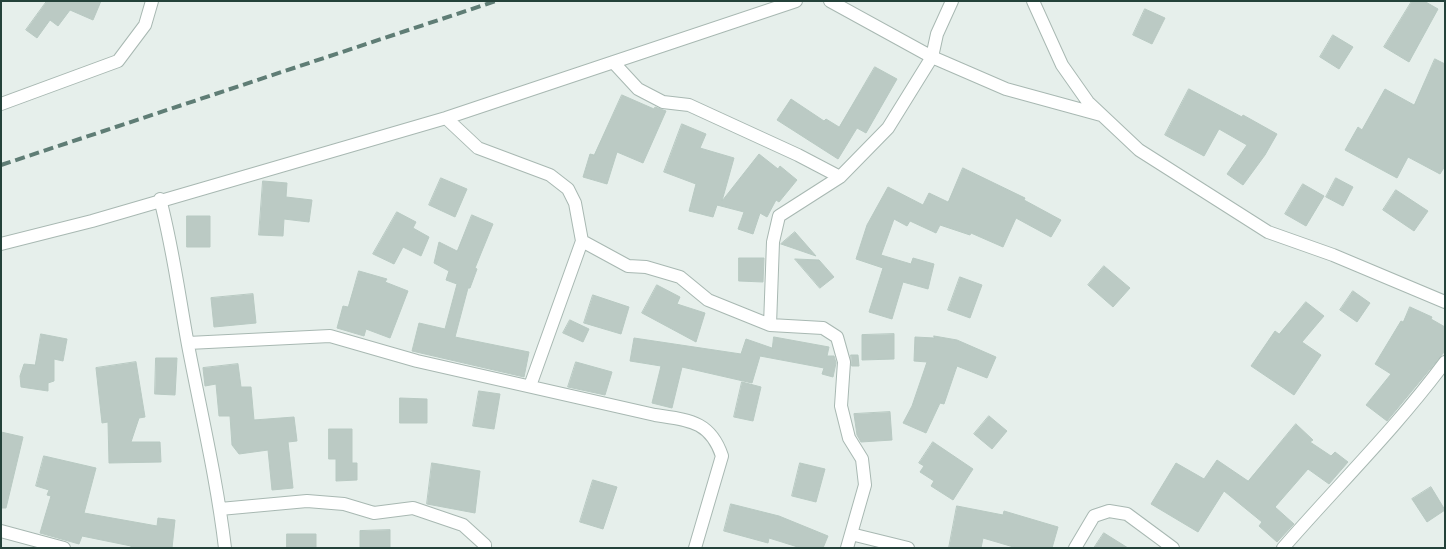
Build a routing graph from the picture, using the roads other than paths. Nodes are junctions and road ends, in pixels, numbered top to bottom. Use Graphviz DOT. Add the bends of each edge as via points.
graph roads {
  1 [pos="152,1"];
  2 [pos="796,1"];
  3 [pos="830,1"];
  4 [pos="952,1"];
  5 [pos="1033,1"];
  6 [pos="932,57"];
  7 [pos="613,62"];
  8 [pos="1,104"];
  9 [pos="1102,116"];
  10 [pos="446,118"];
  11 [pos="840,178"];
  12 [pos="160,199"];
  13 [pos="582,241"];
  14 [pos="1,244"];
  15 [pos="1445,302"];
  16 [pos="770,325"];
  17 [pos="188,343"];
  18 [pos="1445,362"];
  19 [pos="530,386"];
  20 [pos="220,509"];
  21 [pos="1,532"];
  22 [pos="851,534"];
  23 [pos="64,548"];
  24 [pos="225,548"];
  25 [pos="485,548"];
  26 [pos="694,548"];
  27 [pos="847,548"];
  28 [pos="908,548"];
  29 [pos="1075,548"];
  30 [pos="1173,548"];
  31 [pos="1283,548"];
  1 -- 8 [label="street" via="145,25 118,62"];
  2 -- 7 [label="street"];
  3 -- 6 [label="street"];
  4 -- 6 [label="street" via="937,34"];
  5 -- 9 [label="street" via="1062,65"];
  6 -- 9 [label="street" via="1006,89"];
  6 -- 11 [label="street" via="888,128"];
  7 -- 10 [label="street"];
  7 -- 11 [label="street" via="638,89 663,102 689,105"];
  9 -- 15 [label="street" via="1139,150 1268,232 1333,254"];
  10 -- 12 [label="street"];
  10 -- 13 [label="street" via="478,148 550,175 568,189 575,203"];
  11 -- 16 [label="street" via="779,216 773,242"];
  12 -- 14 [label="street" via="92,221"];
  12 -- 17 [label="street" via="172,243"];
  13 -- 16 [label="street" via="628,266 646,267 680,278 708,300"];
  13 -- 19 [label="street"];
  16 -- 22 [label="street" via="823,328 837,337 844,362 840,406 849,438 862,459 865,485"];
  17 -- 19 [label="street" via="330,336"];
  17 -- 20 [label="street"];
  18 -- 31 [label="street" via="1418,399"];
  19 -- 26 [label="street" via="694,421 717,442 722,456"];
  20 -- 24 [label="street"];
  20 -- 25 [label="street" via="308,501 344,504 374,513 413,508 463,525"];
  21 -- 23 [label="street"];
  22 -- 27 [label="street"];
  22 -- 28 [label="street"];
  29 -- 30 [label="street" via="1094,516 1109,511 1127,514"];
}
